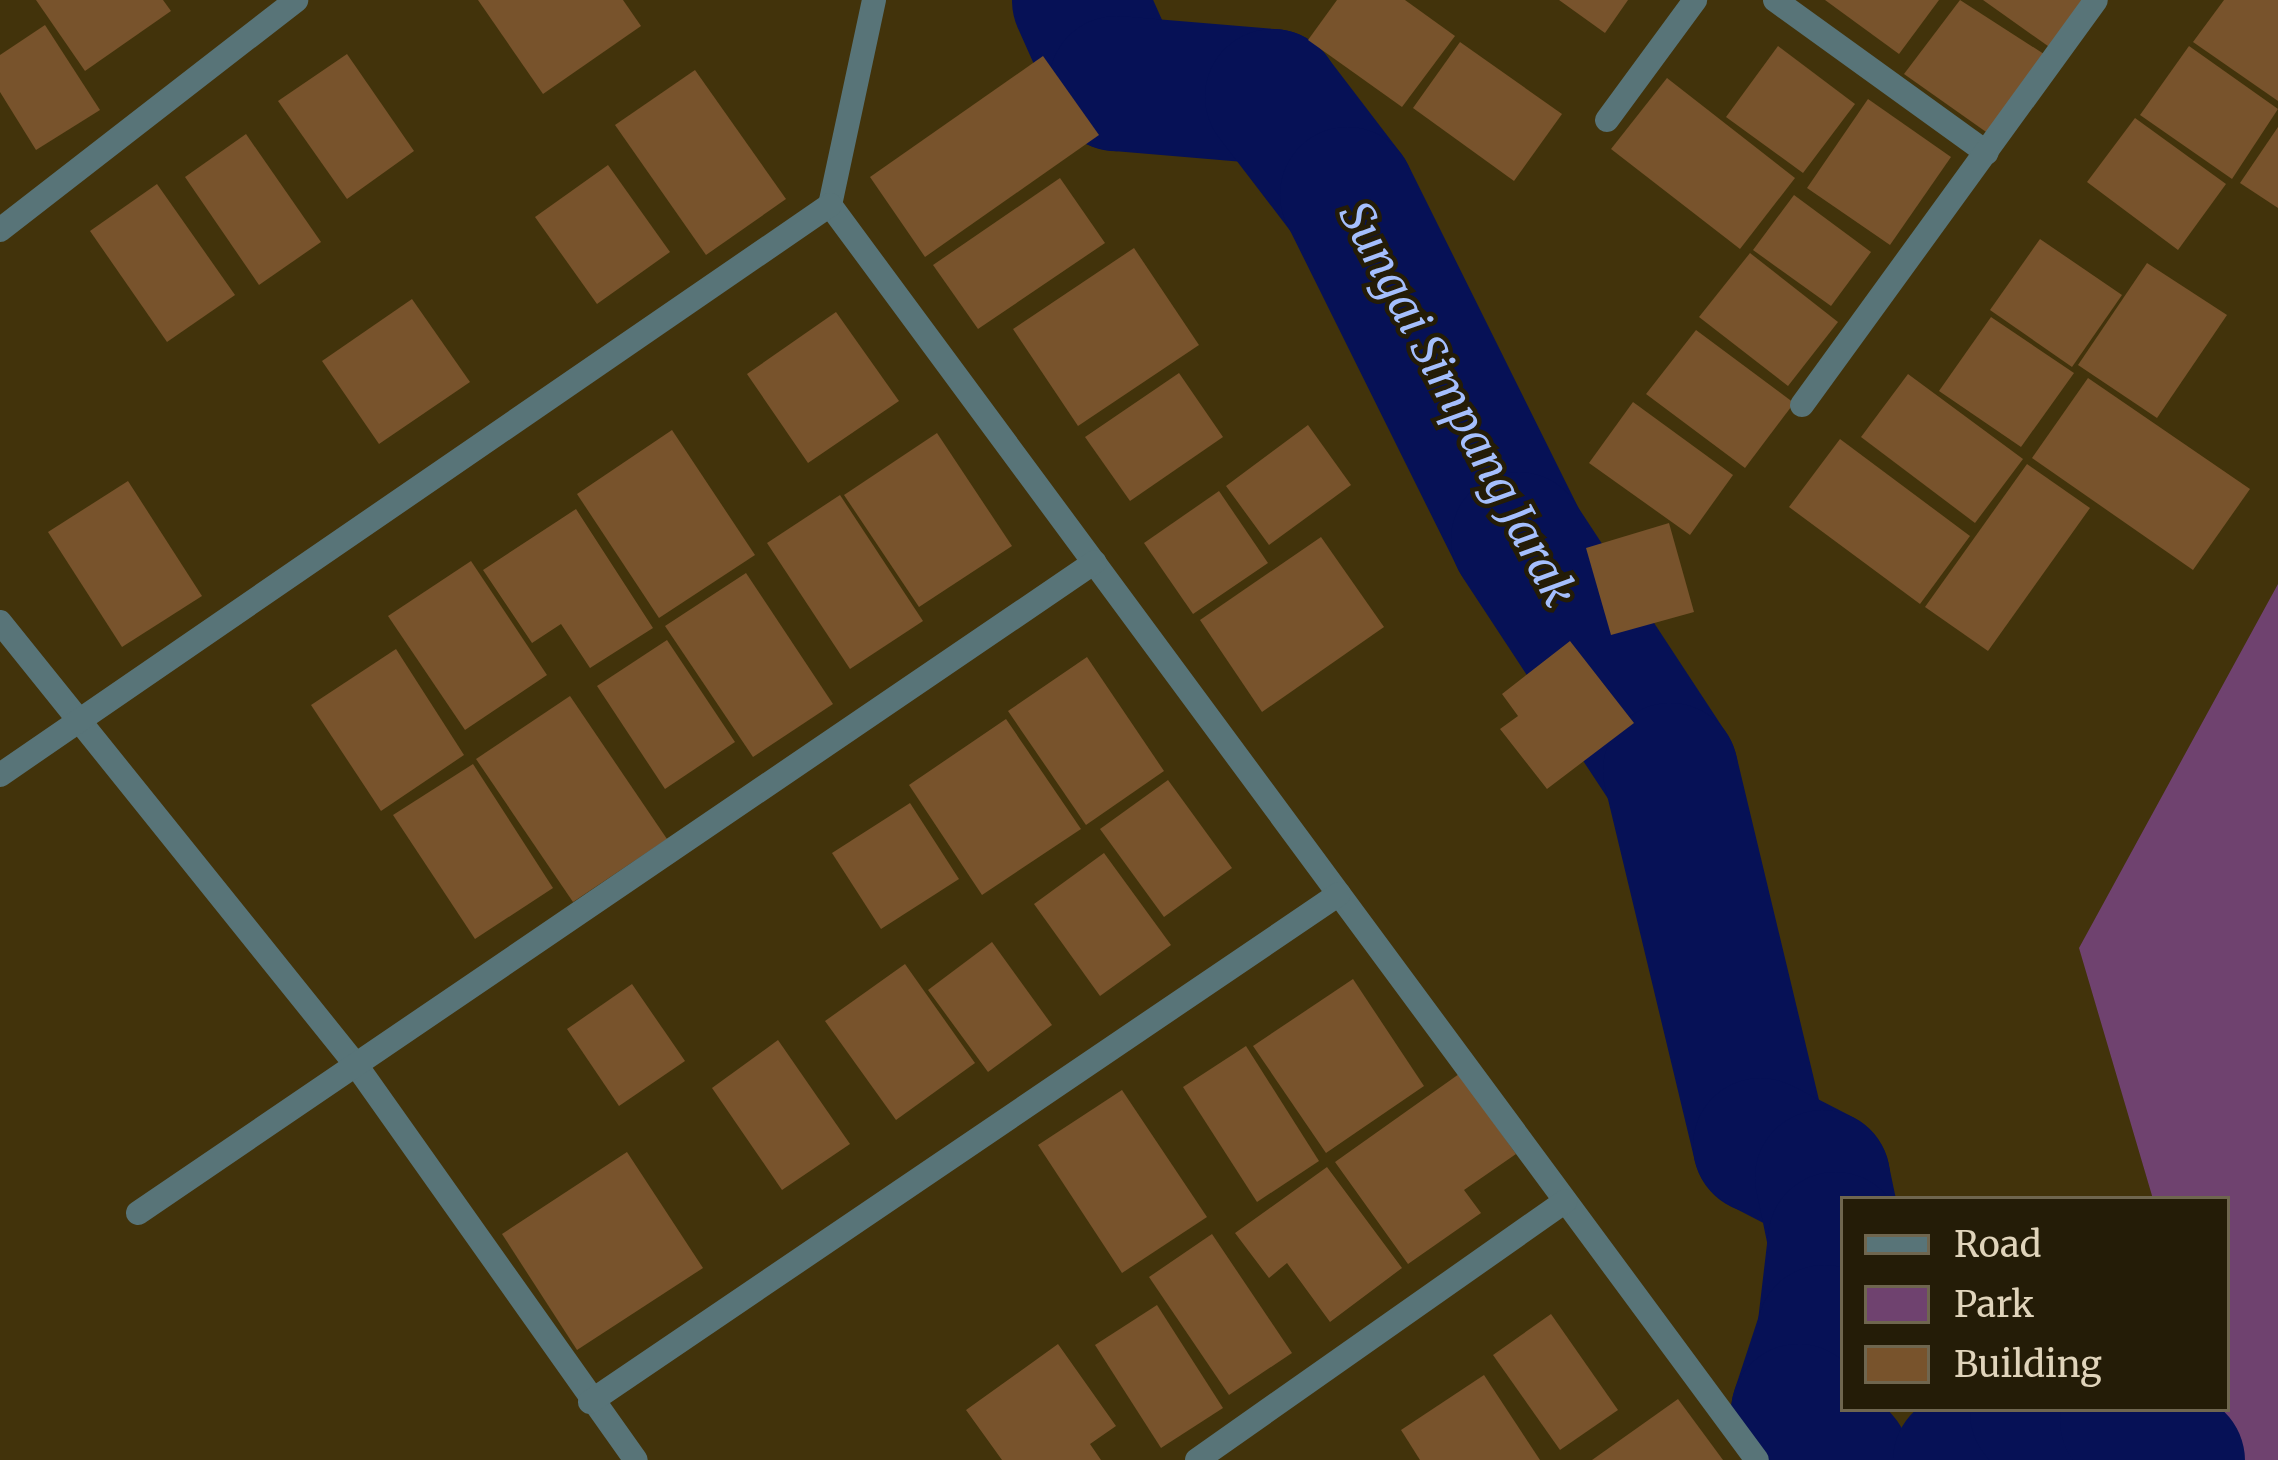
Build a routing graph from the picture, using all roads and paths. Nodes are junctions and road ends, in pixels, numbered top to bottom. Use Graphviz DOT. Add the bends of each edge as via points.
graph roads {
  1 [pos="296,0"];
  2 [pos="874,0"];
  3 [pos="1695,0"];
  4 [pos="1775,0"];
  5 [pos="2096,0"];
  6 [pos="1607,120"];
  7 [pos="1988,153"];
  8 [pos="830,205"];
  9 [pos="0,230"];
  10 [pos="1802,405"];
  11 [pos="1096,562"];
  12 [pos="0,622"];
  13 [pos="82,718"];
  14 [pos="0,775"];
  15 [pos="1340,894"];
  16 [pos="356,1065"];
  17 [pos="1565,1201"];
  18 [pos="138,1214"];
  19 [pos="590,1402"];
  20 [pos="636,1460"];
  21 [pos="1197,1460"];
  22 [pos="1757,1460"];
  1 -- 9 [label="street"];
  2 -- 8 [label="street"];
  3 -- 6 [label="street"];
  4 -- 7 [label="street"];
  5 -- 7 [label="street"];
  7 -- 10 [label="street"];
  8 -- 11 [label="street"];
  8 -- 13 [label="street"];
  11 -- 15 [label="street"];
  11 -- 16 [label="street"];
  12 -- 13 [label="street"];
  13 -- 14 [label="street"];
  13 -- 16 [label="street"];
  15 -- 17 [label="street"];
  15 -- 19 [label="street"];
  16 -- 18 [label="street"];
  16 -- 19 [label="street"];
  17 -- 21 [label="street"];
  17 -- 22 [label="street"];
  19 -- 20 [label="street"];
}
